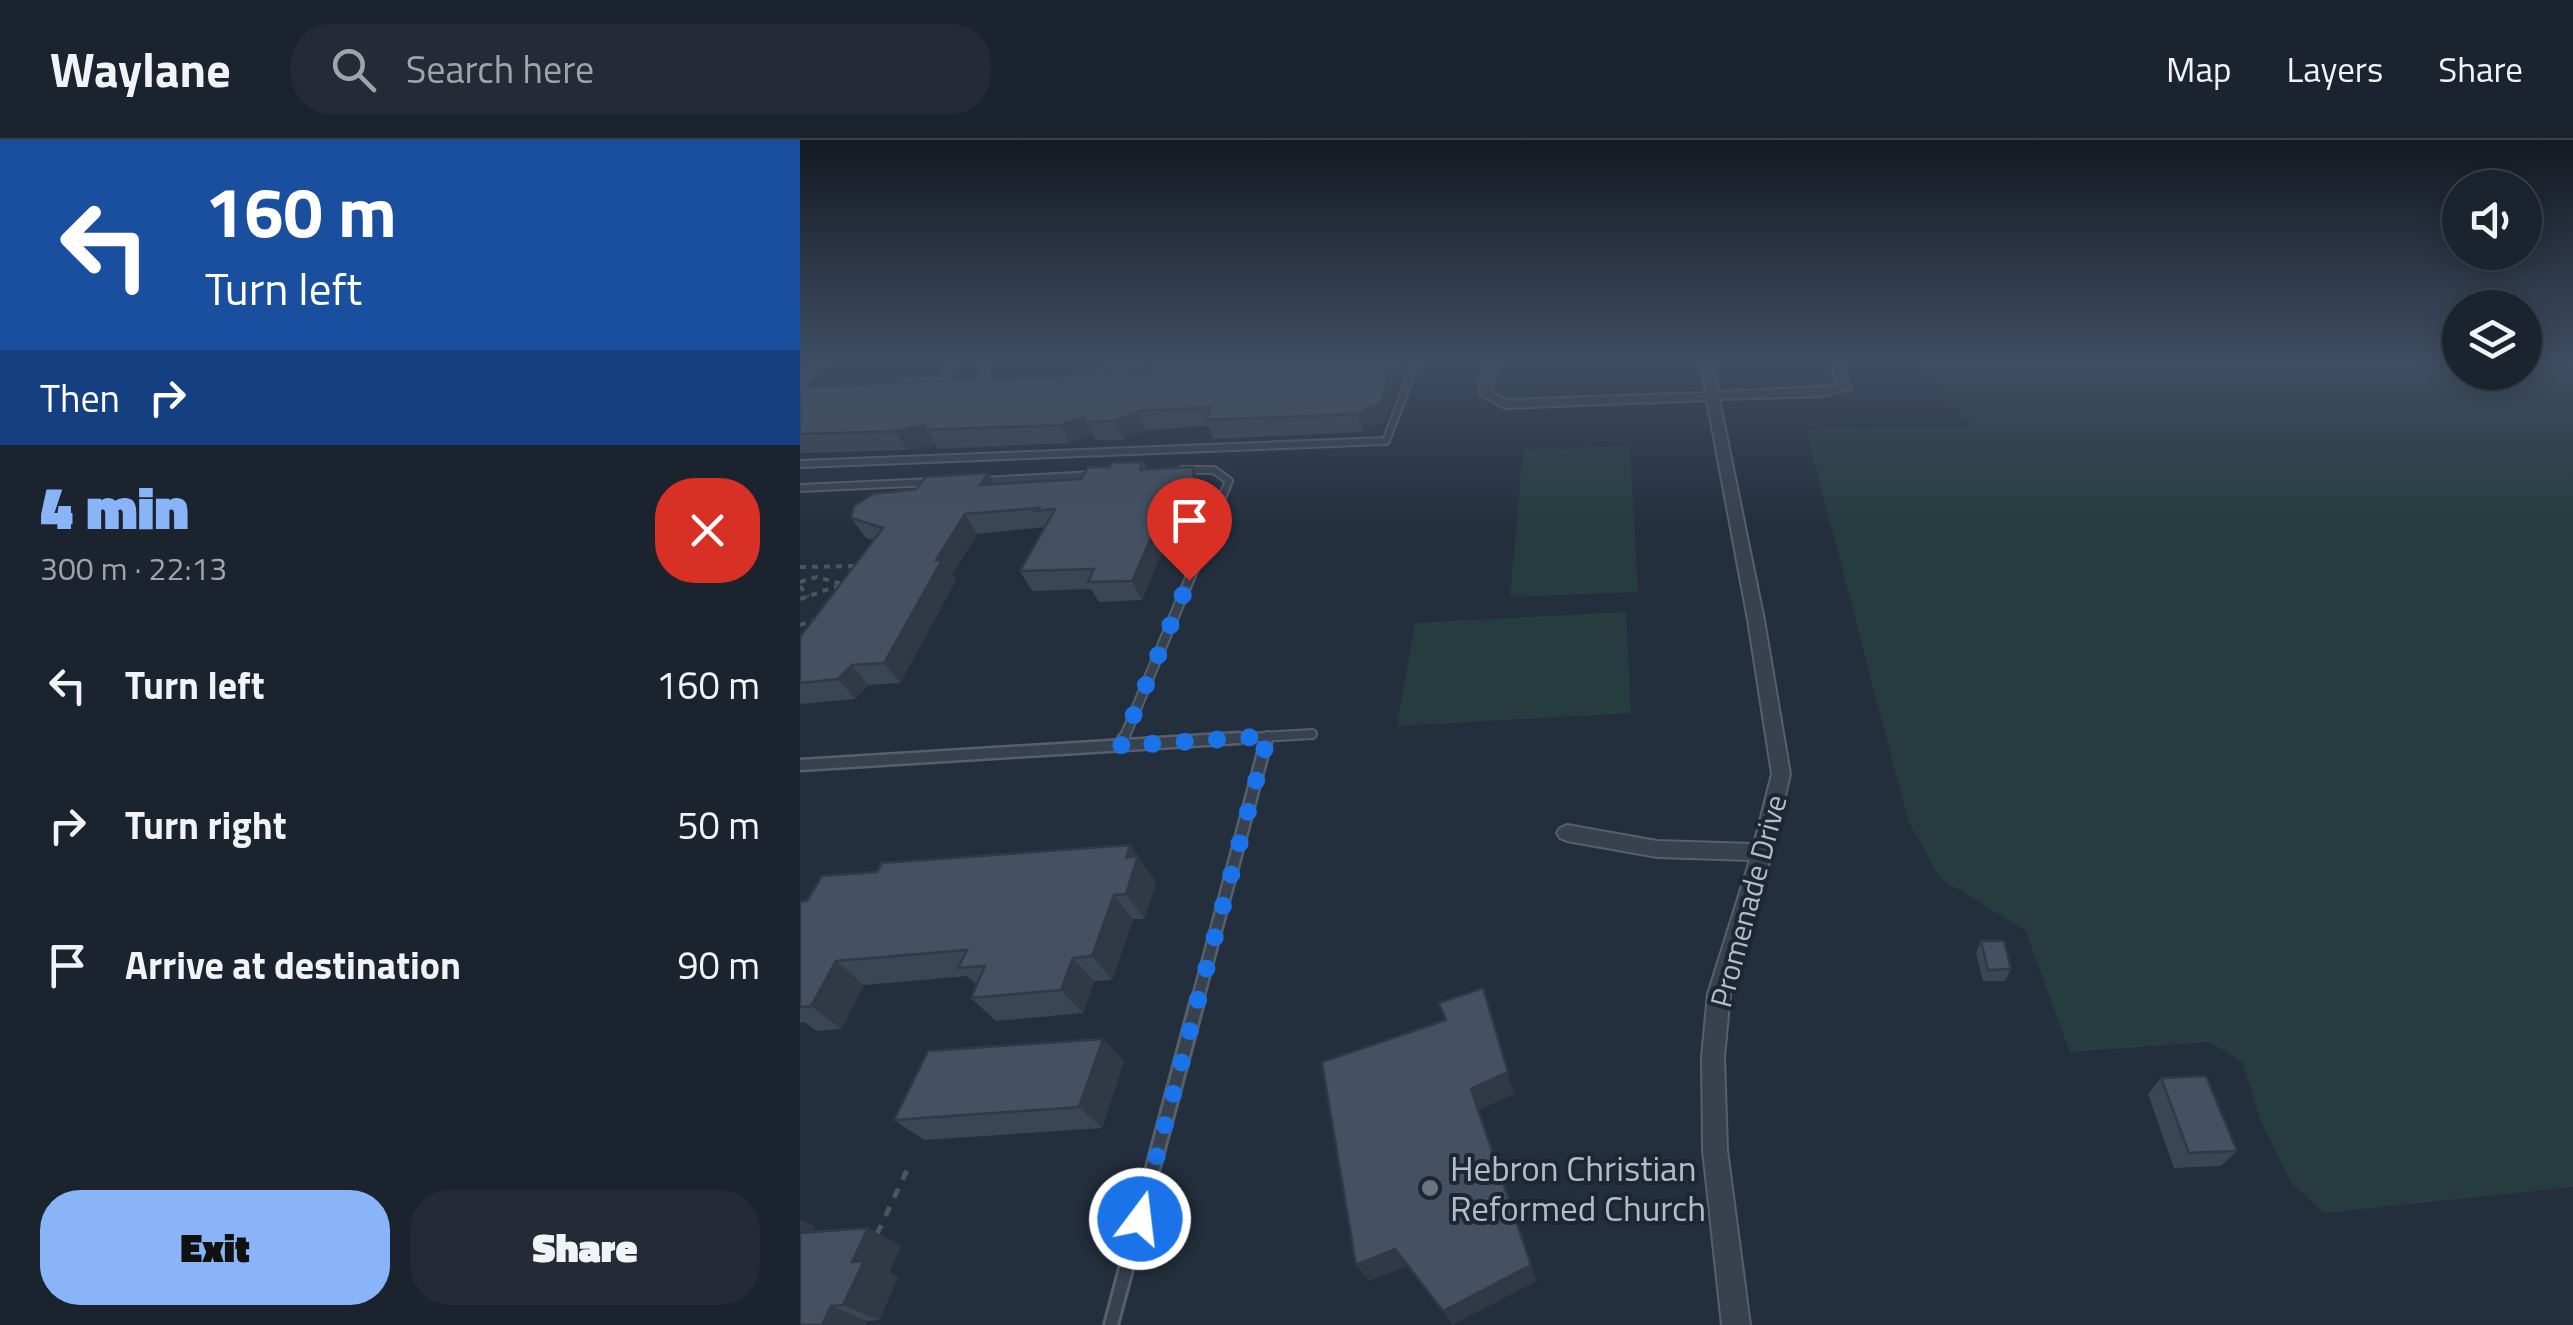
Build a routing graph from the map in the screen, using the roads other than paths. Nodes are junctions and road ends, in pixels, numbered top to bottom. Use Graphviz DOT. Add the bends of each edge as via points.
graph roads {
  1 [pos="1395,417"];
  2 [pos="1715,417"];
  3 [pos="800,464"];
  4 [pos="1176,470"];
  5 [pos="1108,474"];
  6 [pos="974,481"];
  7 [pos="940,482"];
  8 [pos="800,488"];
  9 [pos="1312,734"];
  10 [pos="1268,736"];
  11 [pos="1121,746"];
  12 [pos="800,765"];
  13 [pos="1566,833"];
  14 [pos="1762,852"];
  15 [pos="1112,1325"];
  16 [pos="1736,1325"];
  1 -- 3 [label="lane" via="1386,441"];
  2 -- 14 [label="street, Promenade Drive" via="1780,774"];
  4 -- 11 [label="lane" via="1209,468 1229,481"];
  5 -- 6 [label="lane"];
  7 -- 8 [label="lane"];
  9 -- 10 [label="lane"];
  10 -- 11 [label="lane"];
  10 -- 15 [label="lane"];
  11 -- 12 [label="lane"];
  13 -- 14 [label="street" via="1656,848"];
  14 -- 16 [label="street, Promenade Drive" via="1719,994 1713,1056 1715,1150"];
}
